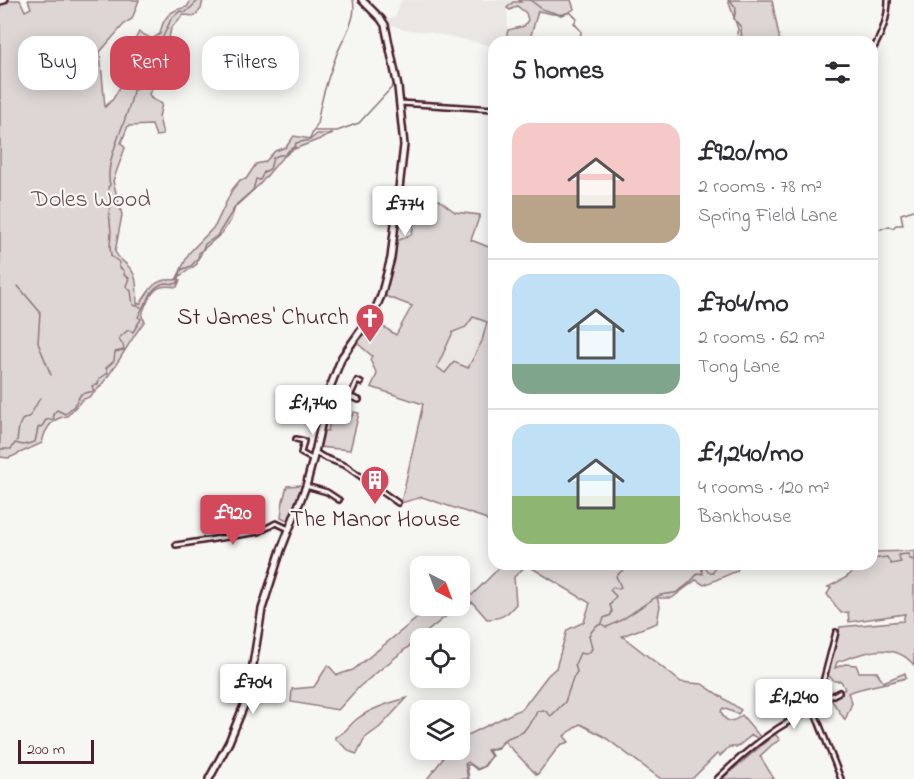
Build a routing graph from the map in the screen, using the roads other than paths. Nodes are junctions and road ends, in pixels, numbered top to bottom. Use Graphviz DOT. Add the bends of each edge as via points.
graph roads {
  1 [pos="362,0"];
  2 [pos="888,0"];
  3 [pos="878,40"];
  4 [pos="400,103"];
  5 [pos="488,109"];
  6 [pos="361,383"];
  7 [pos="329,390"];
  8 [pos="350,396"];
  9 [pos="359,400"];
  10 [pos="296,439"];
  11 [pos="315,452"];
  12 [pos="314,459"];
  13 [pos="306,486"];
  14 [pos="339,500"];
  15 [pos="398,503"];
  16 [pos="289,529"];
  17 [pos="176,545"];
  18 [pos="836,632"];
  19 [pos="839,692"];
  20 [pos="818,703"];
  21 [pos="817,708"];
  22 [pos="209,779"];
  23 [pos="717,779"];
  24 [pos="841,779"];
  1 -- 4 [label="street" via="385,25"];
  2 -- 3 [label="street"];
  4 -- 5 [label="street"];
  4 -- 7 [label="street" via="404,154 391,258 374,312 342,357"];
  6 -- 8 [label="street" via="357,381"];
  7 -- 8 [label="street"];
  7 -- 11 [label="street"];
  8 -- 9 [label="street"];
  10 -- 12 [label="street" via="304,441 303,455"];
  11 -- 12 [label="street"];
  11 -- 15 [label="street"];
  12 -- 13 [label="street"];
  13 -- 14 [label="street"];
  13 -- 16 [label="street"];
  16 -- 17 [label="street" via="276,523 259,532"];
  16 -- 22 [label="street" via="262,609 245,703"];
  18 -- 20 [label="street"];
  19 -- 20 [label="street"];
  20 -- 21 [label="street"];
  21 -- 23 [label="street" via="789,720"];
  21 -- 24 [label="street" via="816,716"];
}
